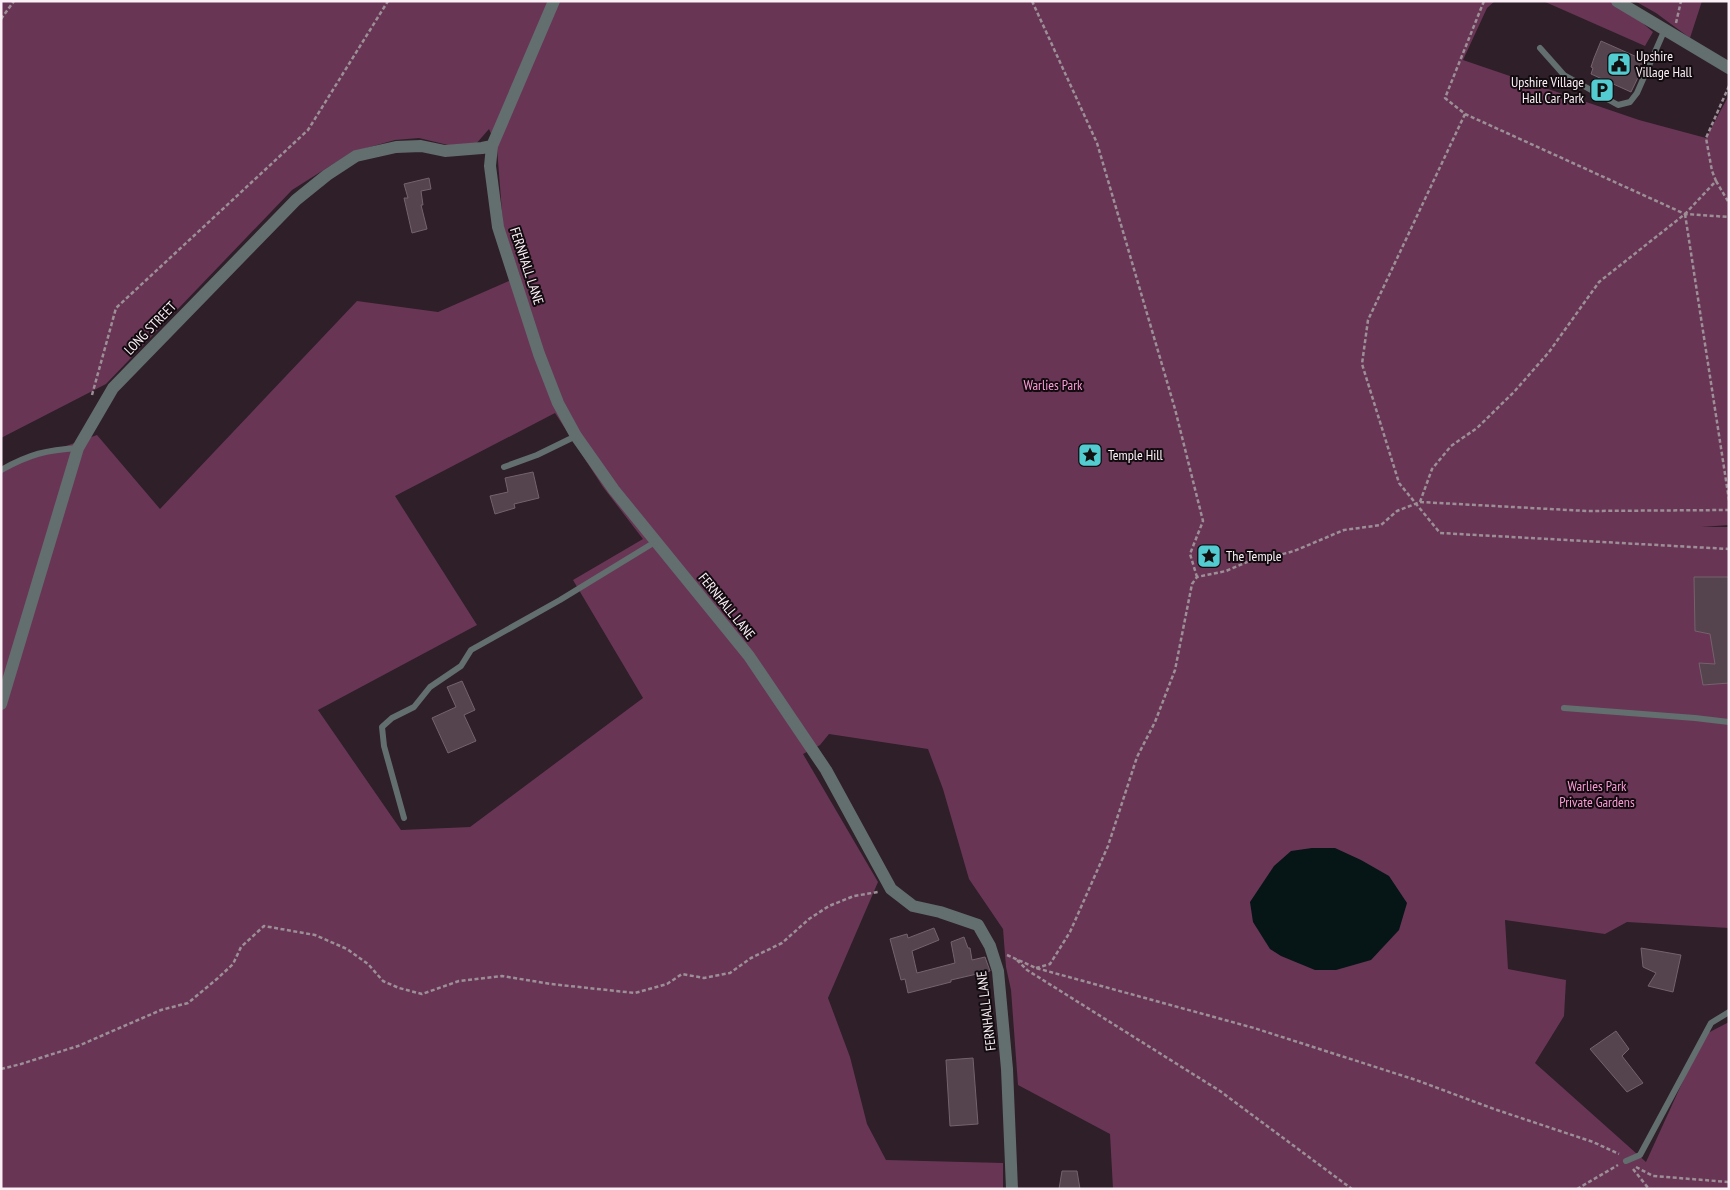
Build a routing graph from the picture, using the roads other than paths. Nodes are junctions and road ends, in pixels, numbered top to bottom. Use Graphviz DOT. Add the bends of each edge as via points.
graph roads {
  1 [pos="554,1"];
  2 [pos="1617,1"];
  3 [pos="1670,31"];
  4 [pos="1540,48"];
  5 [pos="1729,68"];
  6 [pos="492,146"];
  7 [pos="576,436"];
  8 [pos="78,448"];
  9 [pos="504,467"];
  10 [pos="1,470"];
  11 [pos="655,542"];
  12 [pos="1,704"];
  13 [pos="1564,708"];
  14 [pos="1728,722"];
  15 [pos="404,818"];
  16 [pos="1729,1012"];
  17 [pos="1626,1161"];
  18 [pos="1012,1189"];
  1 -- 6 [label="street, FERNHALL LANE"];
  2 -- 3 [label="street"];
  3 -- 4 [label="lane" via="1637,93 1630,102 1618,105 1564,75"];
  3 -- 5 [label="street"];
  6 -- 7 [label="street, FERNHALL LANE" via="490,166 498,227 542,362"];
  6 -- 8 [label="street, LONG STREET" via="445,151 421,146 396,146 356,156 327,175 296,200 113,388"];
  7 -- 9 [label="lane"];
  7 -- 11 [label="street, FERNHALL LANE"];
  8 -- 10 [label="lane" via="48,450"];
  8 -- 12 [label="street, LONG STREET"];
  11 -- 15 [label="lane" via="471,650 460,666 430,687 414,706 382,727 384,746"];
  11 -- 18 [label="street, FERNHALL LANE" via="755,664 826,770 891,889 913,906 978,926 998,971 1008,1069"];
  13 -- 14 [label="lane"];
  16 -- 17 [label="lane" via="1711,1023 1640,1156"];
}
